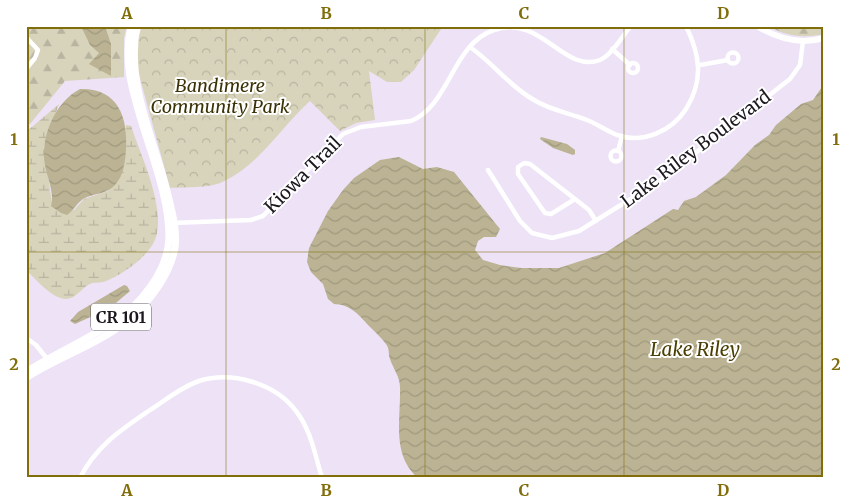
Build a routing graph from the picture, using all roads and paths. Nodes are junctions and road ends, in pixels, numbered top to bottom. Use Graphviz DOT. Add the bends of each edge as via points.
graph roads {
  1 [pos="131,26"];
  2 [pos="137,26"];
  3 [pos="630,26"];
  4 [pos="686,26"];
  5 [pos="757,26"];
  6 [pos="505,27"];
  7 [pos="26,37"];
  8 [pos="824,38"];
  9 [pos="803,41"];
  10 [pos="470,47"];
  11 [pos="612,50"];
  12 [pos="728,60"];
  13 [pos="630,65"];
  14 [pos="700,65"];
  15 [pos="26,69"];
  16 [pos="622,136"];
  17 [pos="618,151"];
  18 [pos="488,170"];
  19 [pos="575,199"];
  20 [pos="596,221"];
  21 [pos="171,223"];
  22 [pos="26,338"];
  23 [pos="49,361"];
  24 [pos="26,372"];
  25 [pos="26,378"];
  26 [pos="80,478"];
  27 [pos="322,478"];
  1 -- 21 [label="main road, CR 101" via="128,72"];
  2 -- 21 [label="main road, CR 101" via="133,45 135,79"];
  3 -- 11 [label="street"];
  4 -- 14 [label="street"];
  5 -- 9 [label="street" via="781,38"];
  6 -- 10 [label="street" via="484,35"];
  6 -- 11 [label="street" via="526,29 545,38 564,54 587,62 600,60"];
  7 -- 15 [label="street" via="38,50"];
  8 -- 9 [label="street"];
  9 -- 20 [label="street, Lake Riley Boulevard" via="800,65 790,79 661,180"];
  10 -- 16 [label="street" via="533,100"];
  10 -- 21 [label="street, Kiowa Trail" via="434,101 418,118 361,127 342,134 257,219"];
  11 -- 13 [label="street"];
  12 -- 14 [label="street"];
  14 -- 16 [label="street" via="694,96 678,120 652,136"];
  16 -- 17 [label="street"];
  18 -- 20 [label="street, Lake Riley Boulevard" via="518,218 532,233 552,238 579,231"];
  19 -- 19 [label="street" via="530,164 518,167 518,174 545,213 552,214"];
  19 -- 20 [label="street"];
  21 -- 23 [label="main road, CR 101" via="162,262 153,283 138,303 114,322"];
  22 -- 23 [label="street"];
  23 -- 24 [label="main road, CR 101"];
  23 -- 25 [label="main road, CR 101"];
  26 -- 27 [label="street" via="97,451 132,422 186,387 200,381 225,378 248,380 261,386 285,400 296,411 313,446"];
}
